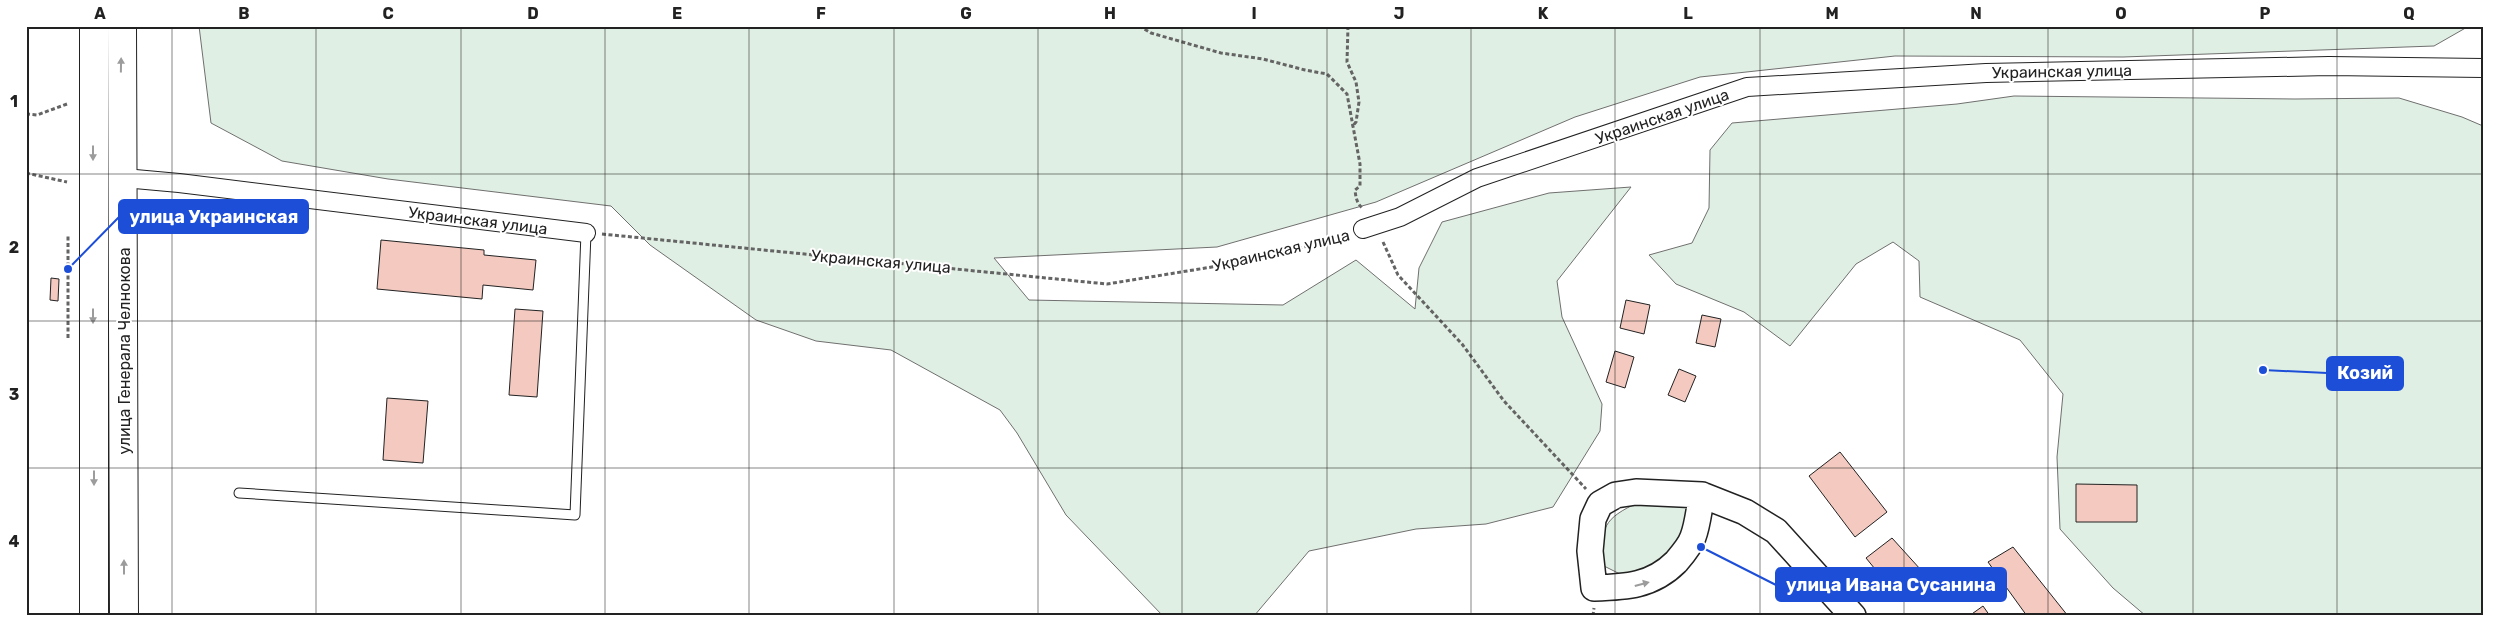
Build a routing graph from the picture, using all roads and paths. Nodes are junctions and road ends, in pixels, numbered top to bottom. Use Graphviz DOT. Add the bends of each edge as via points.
graph roads {
  1 [pos="94,26"];
  2 [pos="122,26"];
  3 [pos="1139,26"];
  4 [pos="1348,26"];
  5 [pos="2483,68"];
  6 [pos="67,104"];
  7 [pos="26,114"];
  8 [pos="1352,128"];
  9 [pos="26,173"];
  10 [pos="124,178"];
  11 [pos="68,182"];
  12 [pos="1370,227"];
  13 [pos="586,233"];
  14 [pos="68,234"];
  15 [pos="68,338"];
  16 [pos="239,493"];
  17 [pos="1702,495"];
  18 [pos="1600,504"];
  19 [pos="94,616"];
  20 [pos="124,616"];
  21 [pos="1853,616"];
  1 -- 19 [label="main road, улица Генерала Челнокова, one-way"];
  10 -- 2 [label="main road, улица Генерала Челнокова, one-way"];
  3 -- 8 [label="path" via="1151,33 1221,53 1327,74 1347,94"];
  4 -- 8 [label="path" via="1347,62 1356,82 1359,102"];
  5 -- 12 [label="street, Украинская улица" via="2328,66 1996,72 1747,87 1477,178 1400,217"];
  6 -- 7 [label="path" via="37,115"];
  8 -- 12 [label="path" via="1360,164 1360,186 1355,190 1357,203"];
  9 -- 11 [label="path"];
  10 -- 13 [label="street, Украинская улица"];
  20 -- 10 [label="main road, улица Генерала Челнокова, one-way"];
  12 -- 13 [label="path, Украинская улица" via="1336,240 1248,261 1107,284"];
  12 -- 18 [label="path" via="1398,275 1462,344 1504,401"];
  13 -- 16 [label="lane" via="575,515"];
  14 -- 15 [label="path"];
  17 -- 18 [label="street" via="1636,492 1616,495"];
  18 -- 17 [label="street, one-way" via="1593,519 1590,551 1594,588 1628,587 1650,582 1681,557 1693,537"];
  17 -- 21 [label="street" via="1745,512 1776,530"];
}
